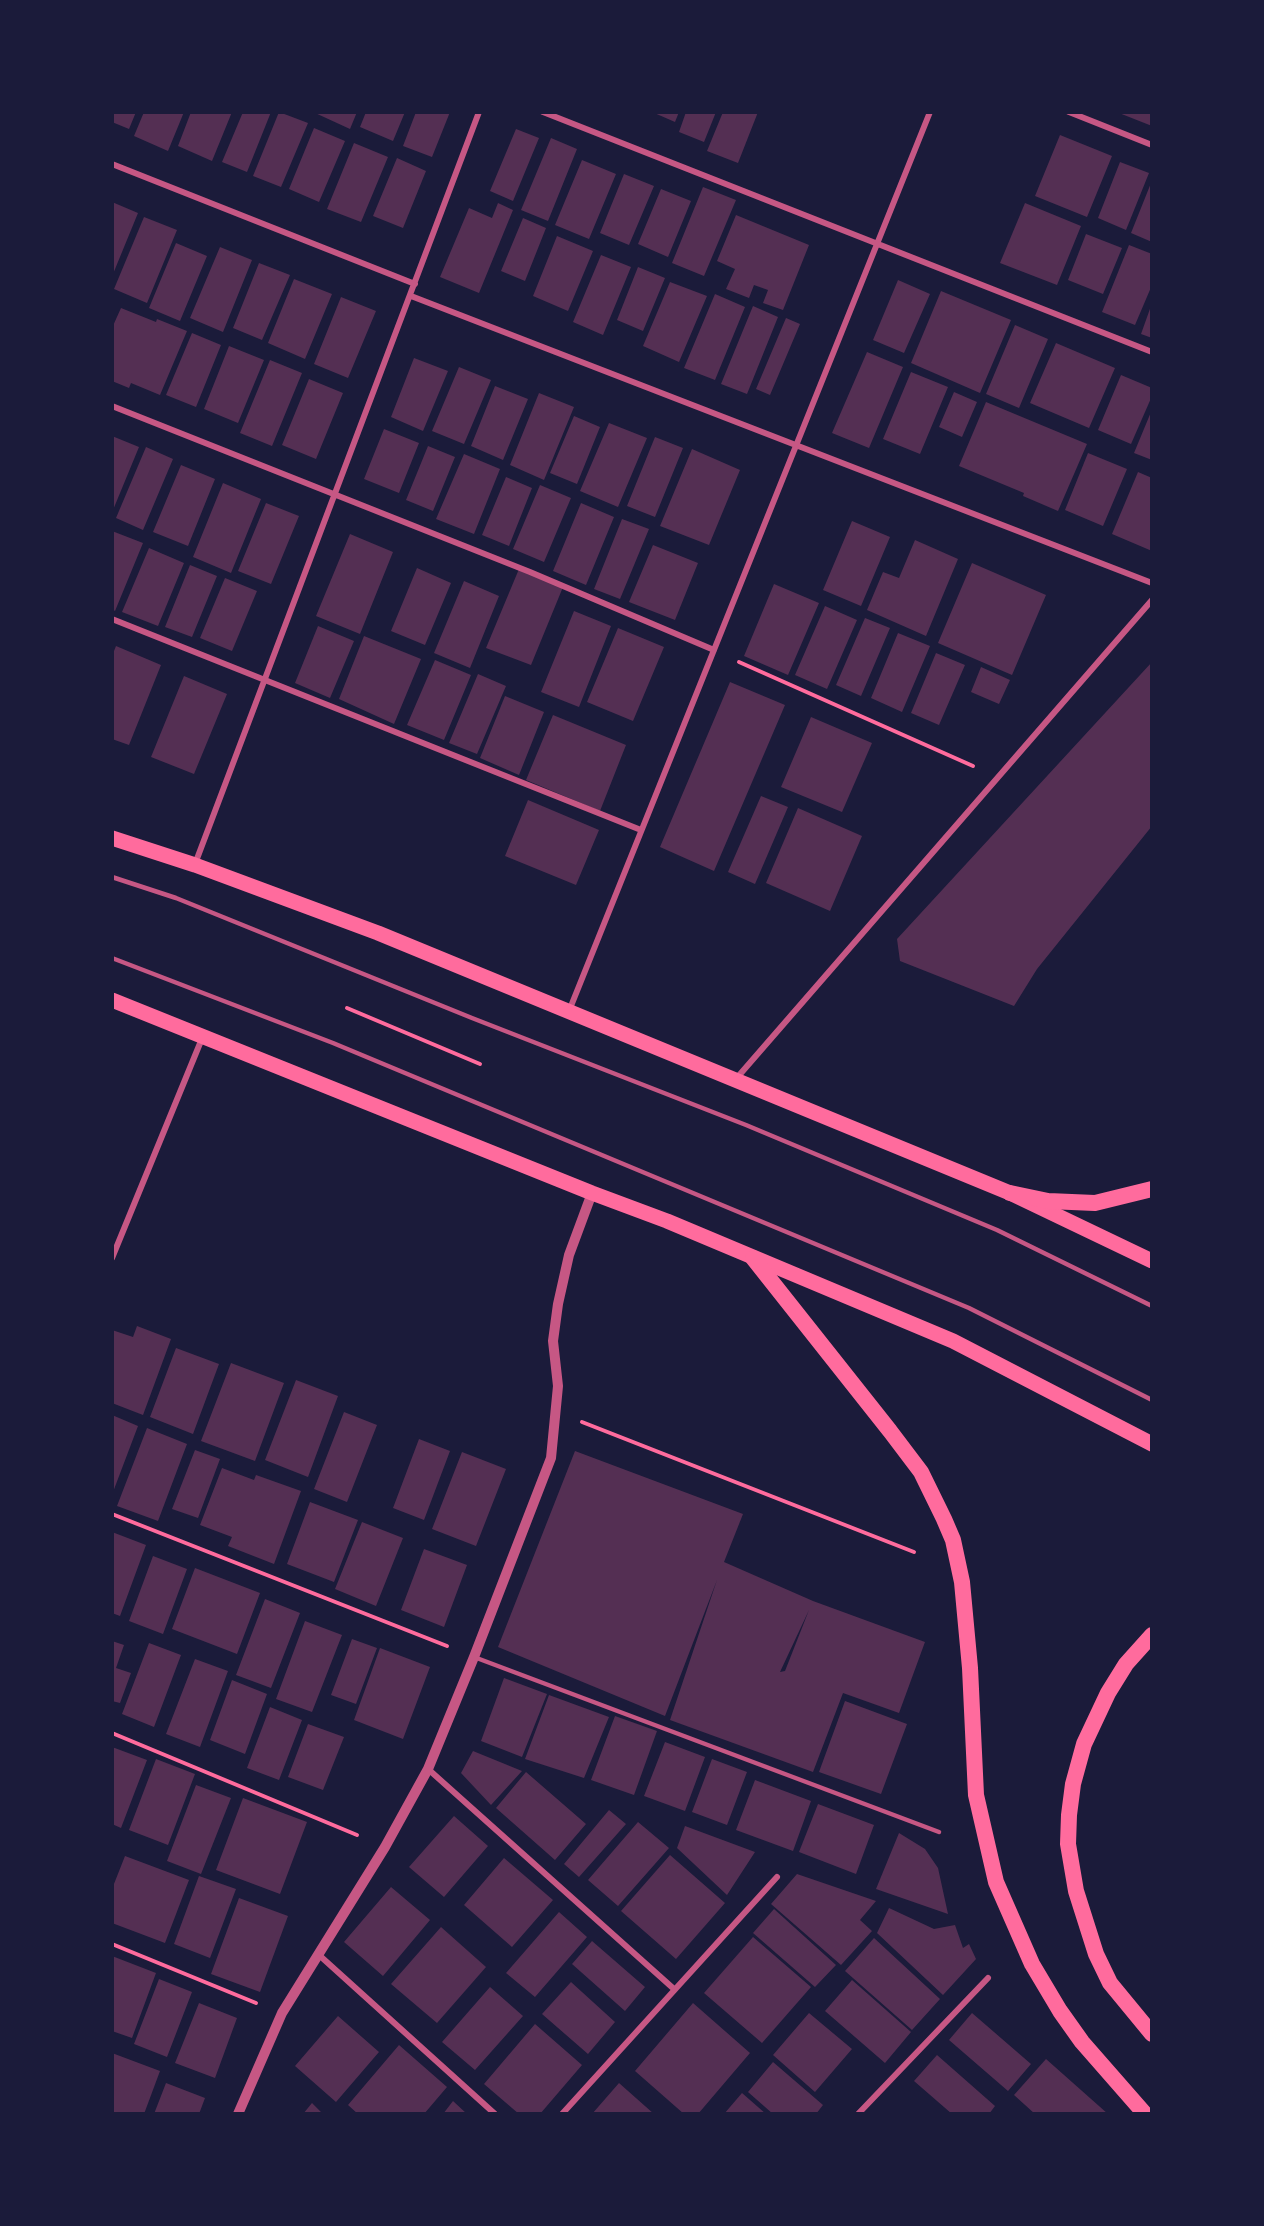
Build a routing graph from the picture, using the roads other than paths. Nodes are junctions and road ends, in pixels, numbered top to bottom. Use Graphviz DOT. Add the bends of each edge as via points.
graph roads {
  1 [pos="479,112"];
  2 [pos="543,112"];
  3 [pos="930,112"];
  4 [pos="1069,112"];
  5 [pos="1152,145"];
  6 [pos="112,164"];
  7 [pos="877,244"];
  8 [pos="415,284"];
  9 [pos="411,296"];
  10 [pos="1152,352"];
  11 [pos="112,406"];
  12 [pos="796,445"];
  13 [pos="335,495"];
  14 [pos="1152,583"];
  15 [pos="1152,600"];
  16 [pos="112,619"];
  17 [pos="714,651"];
  18 [pos="265,681"];
  19 [pos="641,830"];
  20 [pos="112,838"];
  21 [pos="195,865"];
  22 [pos="112,877"];
  23 [pos="112,958"];
  24 [pos="113,1000"];
  25 [pos="569,1012"];
  26 [pos="204,1035"];
  27 [pos="734,1081"];
  28 [pos="1152,1189"];
  29 [pos="1010,1193"];
  30 [pos="592,1194"];
  31 [pos="112,1258"];
  32 [pos="753,1258"];
  33 [pos="1152,1261"];
  34 [pos="1152,1306"];
  35 [pos="1152,1400"];
  36 [pos="1152,1444"];
  37 [pos="1152,1635"];
  38 [pos="474,1657"];
  39 [pos="428,1769"];
  40 [pos="939,1832"];
  41 [pos="777,1877"];
  42 [pos="319,1955"];
  43 [pos="988,1978"];
  44 [pos="674,1989"];
  45 [pos="1152,2034"];
  46 [pos="238,2114"];
  47 [pos="495,2114"];
  48 [pos="562,2114"];
  49 [pos="858,2114"];
  50 [pos="1145,2114"];
  1 -- 8 [label="street"];
  2 -- 7 [label="street"];
  3 -- 7 [label="street"];
  4 -- 5 [label="street"];
  6 -- 8 [label="street"];
  7 -- 10 [label="street"];
  7 -- 12 [label="street"];
  8 -- 9 [label="street"];
  9 -- 12 [label="street"];
  9 -- 13 [label="street"];
  11 -- 13 [label="street"];
  12 -- 14 [label="street"];
  12 -- 17 [label="street"];
  13 -- 17 [label="street" via="530,572"];
  13 -- 18 [label="street"];
  15 -- 27 [label="street"];
  16 -- 18 [label="street"];
  17 -- 19 [label="street"];
  18 -- 19 [label="street"];
  18 -- 21 [label="street"];
  19 -- 25 [label="street"];
  20 -- 21 [label="main road"];
  21 -- 25 [label="main road" via="378,933"];
  22 -- 34 [label="lane" via="176,898 746,1125 997,1230"];
  23 -- 35 [label="lane" via="333,1043 969,1308"];
  24 -- 26 [label="main road"];
  25 -- 27 [label="main road"];
  26 -- 30 [label="main road"];
  26 -- 31 [label="street"];
  27 -- 29 [label="main road"];
  28 -- 29 [label="highway" via="1095,1203 1067,1203"];
  29 -- 33 [label="main road"];
  30 -- 32 [label="main road"];
  30 -- 38 [label="street" via="569,1255 558,1304 553,1341 558,1386 551,1458"];
  32 -- 36 [label="main road" via="952,1341"];
  32 -- 50 [label="highway" via="921,1472 944,1519 962,1582 976,1795 996,1882 1032,1964 1060,2011 1089,2051"];
  37 -- 45 [label="highway" via="1126,1664 1083,1744 1073,1784 1068,1844 1076,1891 1096,1954 1110,1983"];
  38 -- 39 [label="street"];
  38 -- 40 [label="lane"];
  39 -- 42 [label="street"];
  39 -- 44 [label="street"];
  41 -- 44 [label="street"];
  42 -- 46 [label="street" via="282,2013"];
  42 -- 47 [label="street"];
  43 -- 49 [label="street"];
  44 -- 48 [label="street"];
}
